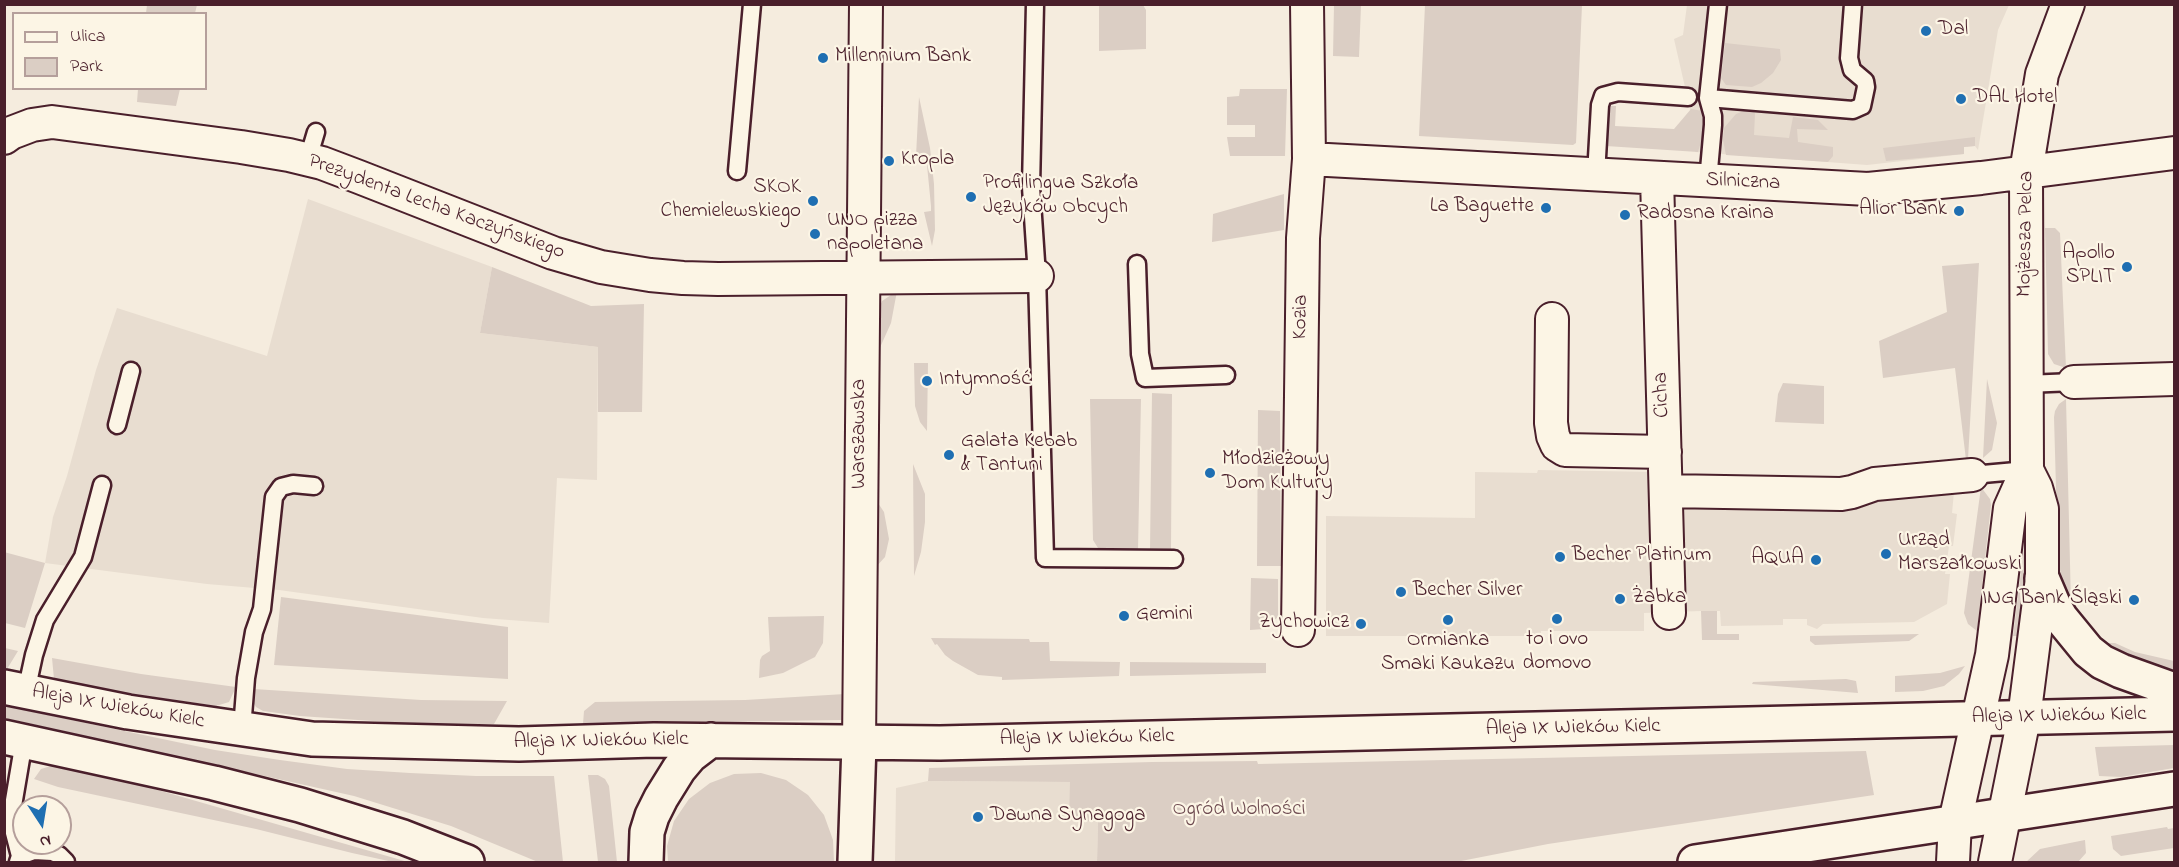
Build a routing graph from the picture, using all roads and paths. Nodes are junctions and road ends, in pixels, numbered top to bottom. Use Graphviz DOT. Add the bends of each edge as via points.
graph roads {
  1 [pos="752,4"];
  2 [pos="866,4"];
  3 [pos="1035,4"];
  4 [pos="1307,4"];
  5 [pos="1718,4"];
  6 [pos="1853,4"];
  7 [pos="2067,4"];
  8 [pos="1688,97"];
  9 [pos="1708,98"];
  10 [pos="7,133"];
  11 [pos="2175,153"];
  12 [pos="1309,159"];
  13 [pos="737,171"];
  14 [pos="2026,172"];
  15 [pos="1596,175"];
  16 [pos="1657,178"];
  17 [pos="1708,181"];
  18 [pos="1137,264"];
  19 [pos="1038,276"];
  20 [pos="863,279"];
  21 [pos="1552,319"];
  22 [pos="131,371"];
  23 [pos="1226,375"];
  24 [pos="2175,379"];
  25 [pos="2074,382"];
  26 [pos="2026,384"];
  27 [pos="117,425"];
  28 [pos="1665,452"];
  29 [pos="2027,470"];
  30 [pos="1971,475"];
  31 [pos="102,485"];
  32 [pos="314,486"];
  33 [pos="1666,491"];
  34 [pos="1174,559"];
  35 [pos="2042,578"];
  36 [pos="1669,613"];
  37 [pos="1298,630"];
  38 [pos="15,689"];
  39 [pos="2175,690"];
  40 [pos="2175,714"];
  41 [pos="2024,718"];
  42 [pos="1978,719"];
  43 [pos="242,729"];
  44 [pos="14,739"];
  45 [pos="711,740"];
  46 [pos="859,744"];
  47 [pos="2175,789"];
  48 [pos="2006,815"];
  49 [pos="1955,822"];
  50 [pos="1793,848"];
  51 [pos="19,859"];
  52 [pos="66,862"];
  53 [pos="467,862"];
  54 [pos="645,862"];
  55 [pos="855,862"];
  56 [pos="1695,862"];
  57 [pos="1827,862"];
  58 [pos="1953,862"];
  59 [pos="1995,862"];
  1 -- 13 [label="lane"];
  2 -- 20 [label="street, Warszawska"];
  3 -- 19 [label="lane" via="1031,187"];
  4 -- 12 [label="street, Kozia"];
  5 -- 9 [label="lane"];
  6 -- 9 [label="lane" via="1849,58 1852,70 1865,81 1862,106 1853,110"];
  7 -- 14 [label="street, Mojżesza Pelca" via="2042,74"];
  8 -- 15 [label="lane" via="1618,92 1603,96"];
  9 -- 17 [label="lane" via="1713,125"];
  10 -- 20 [label="street, Prezydenta Lecha Kaczyńskiego" via="52,122 241,147 312,146 359,177 553,253 601,267 684,278"];
  11 -- 14 [label="street, Silniczna"];
  12 -- 15 [label="street, Silniczna"];
  12 -- 37 [label="street, Kozia" via="1303,238"];
  14 -- 17 [label="street, Silniczna" via="1868,189"];
  14 -- 26 [label="street, Mojżesza Pelca"];
  15 -- 16 [label="street, Silniczna"];
  16 -- 17 [label="street, Silniczna"];
  16 -- 28 [label="street, Cicha"];
  18 -- 23 [label="lane" via="1140,354 1145,378"];
  19 -- 20 [label="street, Prezydenta Lecha Kaczyńskiego"];
  19 -- 34 [label="lane" via="1045,558"];
  20 -- 46 [label="street, Warszawska"];
  21 -- 28 [label="street" via="1551,423 1557,445 1564,450"];
  22 -- 27 [label="lane"];
  24 -- 25 [label="street"];
  25 -- 26 [label="lane"];
  26 -- 29 [label="street, Mojżesza Pelca"];
  28 -- 33 [label="street, Cicha"];
  29 -- 30 [label="lane"];
  29 -- 35 [label="street, Mojżesza Pelca" via="2042,508"];
  29 -- 42 [label="street, Mojżesza Pelca" via="2010,508 1997,619"];
  30 -- 33 [label="street" via="1875,484 1841,494"];
  31 -- 38 [label="lane" via="83,557 45,620 34,655"];
  32 -- 43 [label="lane" via="281,487 274,497 262,609 246,678"];
  33 -- 36 [label="street, Cicha"];
  35 -- 39 [label="main road" via="2057,612 2088,651 2121,671"];
  35 -- 41 [label="street, Mojżesza Pelca"];
  38 -- 43 [label="main road, Aleja IX Wieków Kielc" via="128,712"];
  40 -- 41 [label="main road, Aleja IX Wieków Kielc"];
  41 -- 42 [label="main road, Aleja IX Wieków Kielc"];
  41 -- 48 [label="street, Mojżesza Pelca"];
  42 -- 46 [label="main road, Aleja IX Wieków Kielc"];
  42 -- 49 [label="street, Mojżesza Pelca"];
  43 -- 45 [label="main road, Aleja IX Wieków Kielc" via="312,739 378,742"];
  44 -- 51 [label="lane" via="13,829"];
  44 -- 53 [label="main road" via="300,805"];
  45 -- 46 [label="main road, Aleja IX Wieków Kielc"];
  45 -- 54 [label="main road" via="684,762 661,798 647,832"];
  46 -- 55 [label="main road, Warszawska"];
  47 -- 48 [label="main road"];
  48 -- 49 [label="main road"];
  48 -- 59 [label="street, Mojżesza Pelca"];
  49 -- 50 [label="main road"];
  49 -- 58 [label="street, Mojżesza Pelca"];
  50 -- 56 [label="main road"];
  50 -- 57 [label="main road"];
  51 -- 52 [label="lane" via="34,851 52,852"];
}
